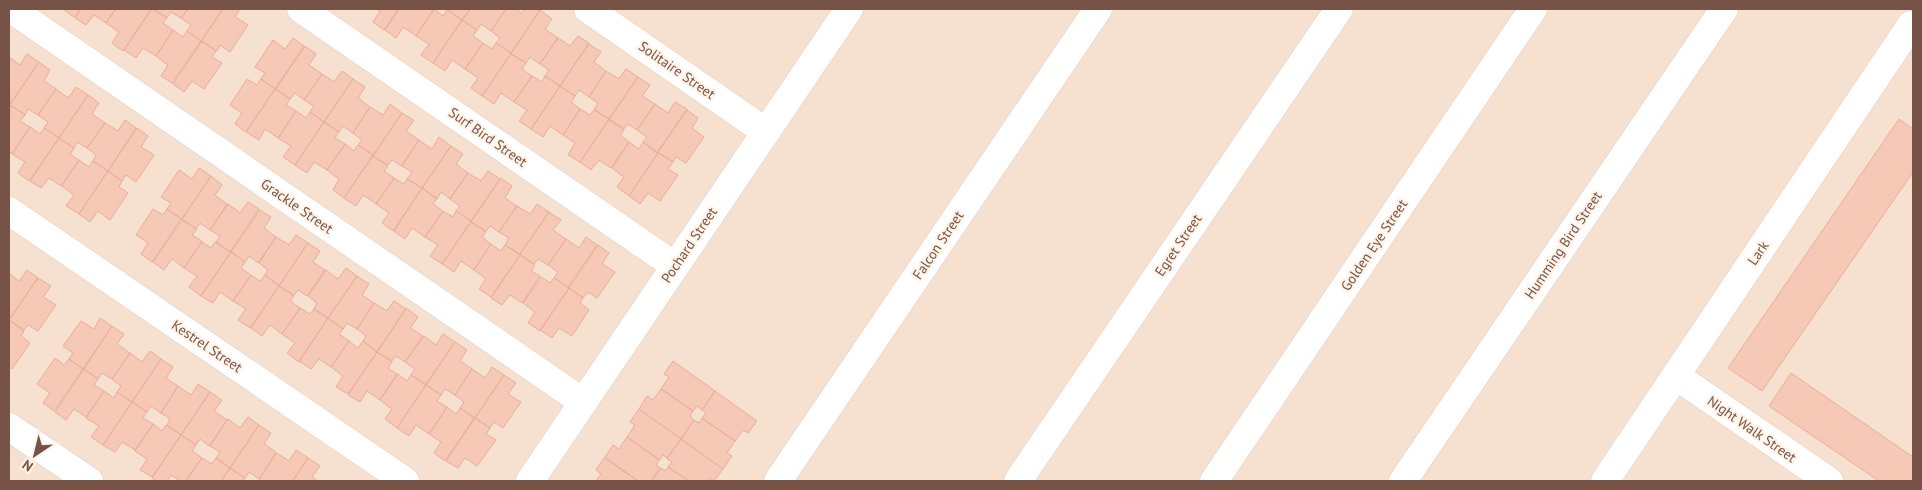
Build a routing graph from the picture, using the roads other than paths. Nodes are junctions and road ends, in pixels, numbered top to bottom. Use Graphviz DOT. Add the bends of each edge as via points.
graph roads {
  1 [pos="11,9"];
  2 [pos="301,9"];
  3 [pos="588,9"];
  4 [pos="849,9"];
  5 [pos="1098,9"];
  6 [pos="1339,9"];
  7 [pos="1533,9"];
  8 [pos="1724,9"];
  9 [pos="1908,21"];
  10 [pos="766,132"];
  11 [pos="9,211"];
  12 [pos="675,266"];
  13 [pos="1676,376"];
  14 [pos="582,402"];
  15 [pos="9,427"];
  16 [pos="89,481"];
  17 [pos="405,481"];
  18 [pos="530,481"];
  19 [pos="778,481"];
  20 [pos="1018,481"];
  21 [pos="1214,481"];
  22 [pos="1403,481"];
  23 [pos="1605,481"];
  24 [pos="1829,481"];
  1 -- 14 [label="street, Grackle Street"];
  2 -- 12 [label="street, Surf Bird Street"];
  3 -- 10 [label="street, Solitaire Street"];
  4 -- 10 [label="street, Pochard Street"];
  5 -- 19 [label="street, Falcon Street"];
  6 -- 20 [label="street, Egret Street"];
  7 -- 21 [label="street, Golden Eye Street"];
  8 -- 22 [label="street, Humming Bird Street"];
  9 -- 13 [label="street, Lark"];
  10 -- 12 [label="street, Pochard Street"];
  11 -- 17 [label="street, Kestrel Street"];
  12 -- 14 [label="street, Pochard Street"];
  13 -- 23 [label="street, Lark"];
  13 -- 24 [label="street, Night Walk Street"];
  14 -- 18 [label="street, Pochard Street"];
  15 -- 16 [label="street"];
}
